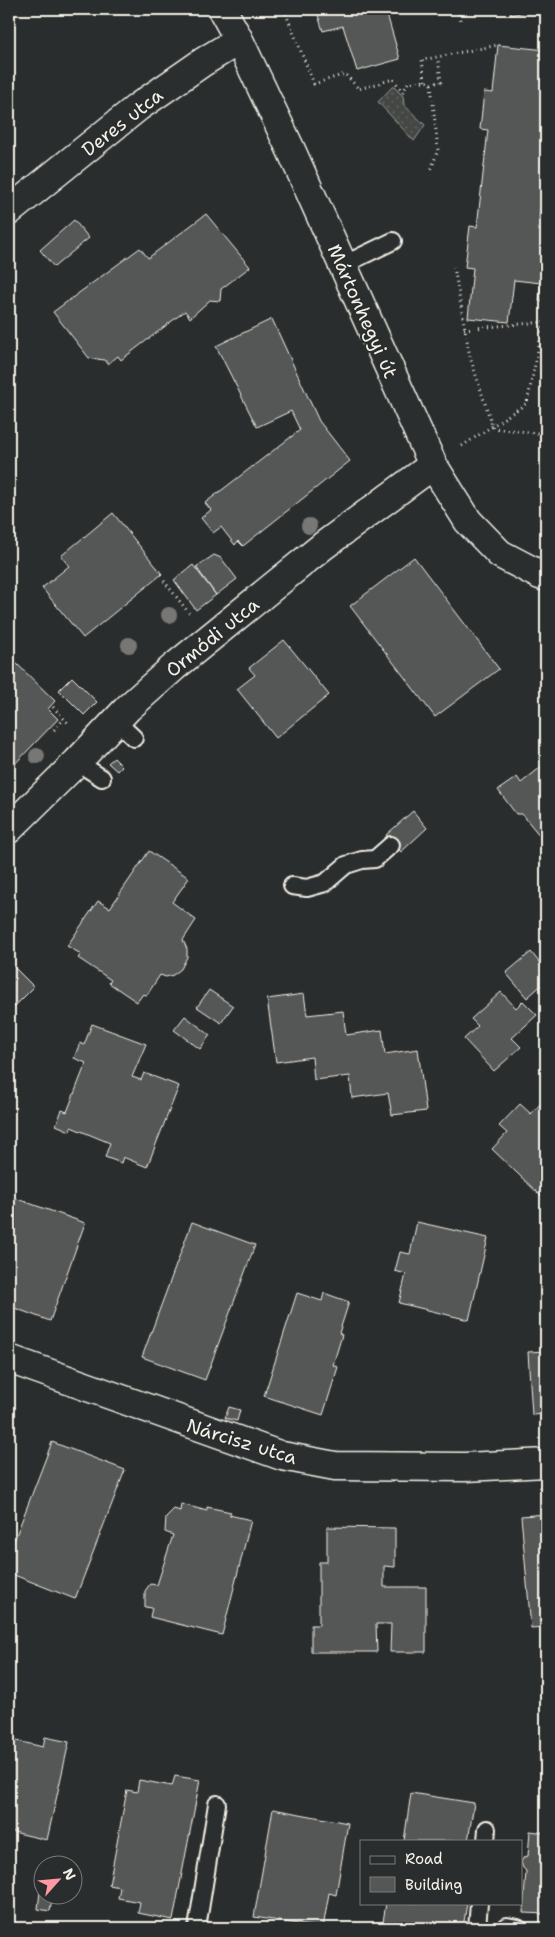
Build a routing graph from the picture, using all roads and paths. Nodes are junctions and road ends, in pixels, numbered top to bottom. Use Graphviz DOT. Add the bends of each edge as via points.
graph roads {
  1 [pos="222,9"];
  2 [pos="284,9"];
  3 [pos="458,9"];
  4 [pos="461,20"];
  5 [pos="239,40"];
  6 [pos="498,45"];
  7 [pos="438,58"];
  8 [pos="425,81"];
  9 [pos="431,84"];
  10 [pos="431,170"];
  11 [pos="9,211"];
  12 [pos="393,240"];
  13 [pos="343,265"];
  14 [pos="454,267"];
  15 [pos="546,312"];
  16 [pos="544,322"];
  17 [pos="464,328"];
  18 [pos="493,428"];
  19 [pos="546,434"];
  20 [pos="476,438"];
  21 [pos="433,465"];
  22 [pos="546,577"];
  23 [pos="64,719"];
  24 [pos="54,730"];
  25 [pos="77,762"];
  26 [pos="102,778"];
  27 [pos="9,829"];
  28 [pos="391,845"];
  29 [pos="292,886"];
  30 [pos="9,1360"];
  31 [pos="546,1463"];
  32 [pos="217,1804"];
  33 [pos="480,1904"];
  34 [pos="197,1928"];
  35 [pos="477,1928"];
  36 [pos="507,1928"];
  37 [pos="518,1928"];
  1 -- 5 [label="street, Mártonhegyi út"];
  2 -- 8 [label="path" via="314,84 345,74 359,89 393,79 403,92 408,83"];
  3 -- 4 [label="path"];
  5 -- 11 [label="street, Deres utca" via="138,107"];
  5 -- 13 [label="street, Mártonhegyi út"];
  6 -- 7 [label="path"];
  7 -- 8 [label="path" via="422,60"];
  7 -- 9 [label="path" via="441,82"];
  8 -- 9 [label="path"];
  9 -- 10 [label="path" via="438,150"];
  12 -- 13 [label="lane"];
  13 -- 21 [label="street, Mártonhegyi út"];
  14 -- 17 [label="path"];
  15 -- 16 [label="path"];
  16 -- 17 [label="path"];
  16 -- 18 [label="path" via="527,403"];
  17 -- 18 [label="path"];
  18 -- 19 [label="path"];
  18 -- 20 [label="path"];
  21 -- 22 [label="street, Mártonhegyi út" via="468,521 500,554"];
  21 -- 25 [label="street, Ormódi utca" via="323,546 174,667 125,729"];
  23 -- 24 [label="path"];
  25 -- 26 [label="lane"];
  25 -- 27 [label="street, Ormódi utca"];
  28 -- 29 [label="lane" via="375,860 346,865 325,883 307,888"];
  30 -- 31 [label="street, Nárcisz utca" via="282,1456 335,1466 465,1467"];
  32 -- 34 [label="lane"];
  33 -- 35 [label="lane"];
  36 -- 37 [label="lane"];
}
